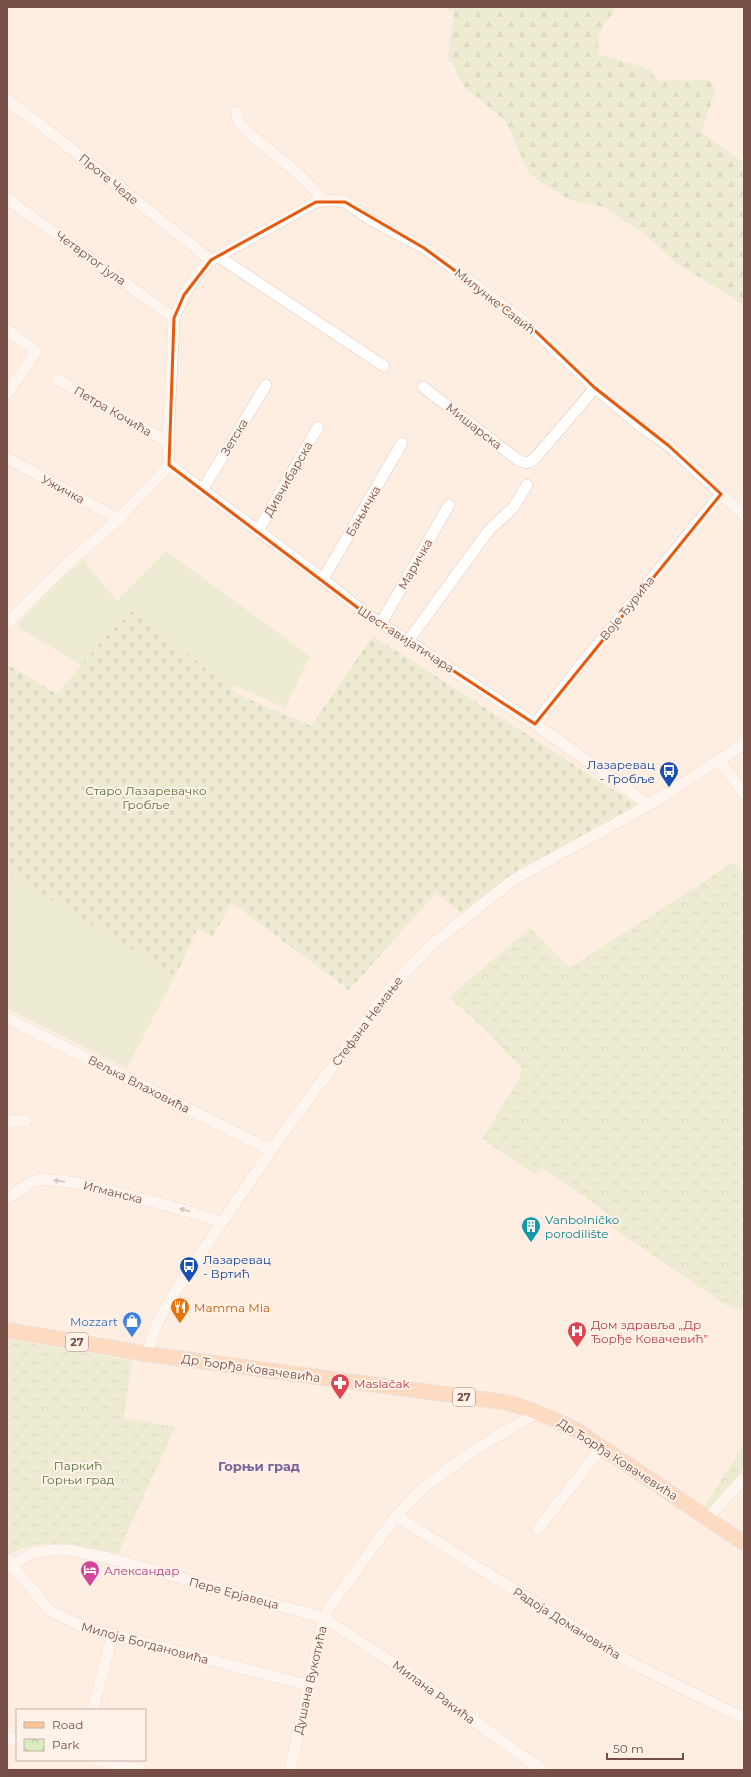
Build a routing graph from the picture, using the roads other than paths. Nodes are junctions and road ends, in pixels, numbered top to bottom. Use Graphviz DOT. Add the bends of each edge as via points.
graph roads {
  1 [pos="7,100"];
  2 [pos="237,112"];
  3 [pos="7,199"];
  4 [pos="324,200"];
  5 [pos="215,258"];
  6 [pos="174,318"];
  7 [pos="7,330"];
  8 [pos="384,366"];
  9 [pos="58,380"];
  10 [pos="266,384"];
  11 [pos="423,387"];
  12 [pos="595,388"];
  13 [pos="7,394"];
  14 [pos="318,427"];
  15 [pos="168,442"];
  16 [pos="402,443"];
  17 [pos="7,458"];
  18 [pos="169,465"];
  19 [pos="527,485"];
  20 [pos="203,489"];
  21 [pos="721,494"];
  22 [pos="449,505"];
  23 [pos="744,515"];
  24 [pos="119,519"];
  25 [pos="258,531"];
  26 [pos="323,579"];
  27 [pos="7,623"];
  28 [pos="380,623"];
  29 [pos="408,641"];
  30 [pos="535,724"];
  31 [pos="744,744"];
  32 [pos="720,760"];
  33 [pos="744,794"];
  34 [pos="649,805"];
  35 [pos="7,1018"];
  36 [pos="26,1120"];
  37 [pos="7,1121"];
  38 [pos="271,1150"];
  39 [pos="7,1199"];
  40 [pos="222,1222"];
  41 [pos="7,1330"];
  42 [pos="147,1354"];
  43 [pos="538,1412"];
  44 [pos="602,1446"];
  45 [pos="744,1478"];
  46 [pos="396,1516"];
  47 [pos="708,1518"];
  48 [pos="538,1529"];
  49 [pos="744,1543"];
  50 [pos="9,1564"];
  51 [pos="324,1618"];
  52 [pos="112,1636"];
  53 [pos="308,1685"];
  54 [pos="93,1709"];
  55 [pos="744,1718"];
  56 [pos="101,1761"];
  57 [pos="141,1770"];
  58 [pos="290,1770"];
  59 [pos="542,1770"];
  1 -- 5 [label="street, Проте Чеде"];
  2 -- 4 [label="street" via="238,121 250,134 300,175"];
  3 -- 6 [label="street, Четвртог јула"];
  4 -- 5 [label="street, Милунке Савић" via="304,208"];
  4 -- 12 [label="street, Милунке Савић" via="344,202 450,266 529,325"];
  5 -- 6 [label="street, Милунке Савић" via="201,270 184,294"];
  5 -- 8 [label="street, Проте Чеде"];
  6 -- 15 [label="street, Милунке Савић"];
  7 -- 13 [label="street" via="36,352"];
  9 -- 15 [label="street, Петра Кочића"];
  10 -- 20 [label="street, Зетска"];
  11 -- 12 [label="street, Мишарска" via="525,463 536,457"];
  12 -- 21 [label="street, Милунке Савић" via="669,446"];
  14 -- 25 [label="street, Дивчибарска"];
  15 -- 18 [label="street, Милунке Савић"];
  16 -- 26 [label="street, Бањичка"];
  17 -- 24 [label="street, Ужичка"];
  18 -- 20 [label="street, Шест авијатичара"];
  18 -- 24 [label="street"];
  19 -- 29 [label="street" via="513,508 489,530"];
  20 -- 25 [label="street, Шест авијатичара"];
  21 -- 23 [label="street, Милунке Савић"];
  21 -- 30 [label="street, Воје Ђурића"];
  22 -- 28 [label="street, Маричка"];
  24 -- 27 [label="street" via="70,561"];
  25 -- 26 [label="street, Шест авијатичара"];
  26 -- 28 [label="street, Шест авијатичара"];
  28 -- 29 [label="street, Шест авијатичара"];
  29 -- 30 [label="street, Шест авијатичара"];
  30 -- 34 [label="street, Шест авијатичара"];
  31 -- 32 [label="street, Стефана Немање"];
  32 -- 33 [label="street"];
  32 -- 34 [label="street, Стефана Немање"];
  34 -- 38 [label="street, Стефана Немање" via="513,880 431,945 388,990"];
  35 -- 38 [label="street, Вељка Влаховића"];
  36 -- 37 [label="street"];
  38 -- 40 [label="street, Стефана Немање"];
  40 -- 39 [label="street, Игманска, one-way" via="163,1204 77,1183 42,1179 31,1182"];
  40 -- 42 [label="street, Стефана Немање" via="171,1298 157,1324"];
  41 -- 42 [label="main road, Др Ђорђа Ковачевића / 27"];
  42 -- 43 [label="main road, Др Ђорђа Ковачевића / 27" via="504,1402"];
  43 -- 44 [label="main road, Др Ђорђа Ковачевића / 27"];
  43 -- 46 [label="street, Душана Вукотића" via="476,1449 422,1488"];
  44 -- 47 [label="main road, Др Ђорђа Ковачевића / 27"];
  44 -- 48 [label="street"];
  45 -- 47 [label="street"];
  46 -- 51 [label="street, Душана Вукотића"];
  46 -- 55 [label="street, Радоја Домановића" via="633,1664"];
  47 -- 49 [label="main road, Др Ђорђа Ковачевића / 27"];
  50 -- 51 [label="street, Пере Ерјавеца" via="33,1553 69,1550 109,1558"];
  50 -- 52 [label="street, Милоја Богдановића" via="50,1611 83,1627"];
  51 -- 53 [label="street, Душана Вукотића"];
  51 -- 59 [label="street, Милана Ракића" via="405,1671"];
  52 -- 53 [label="street, Милоја Богдановића"];
  52 -- 54 [label="street"];
  53 -- 58 [label="street, Душана Вукотића"];
  56 -- 57 [label="street"];
}
